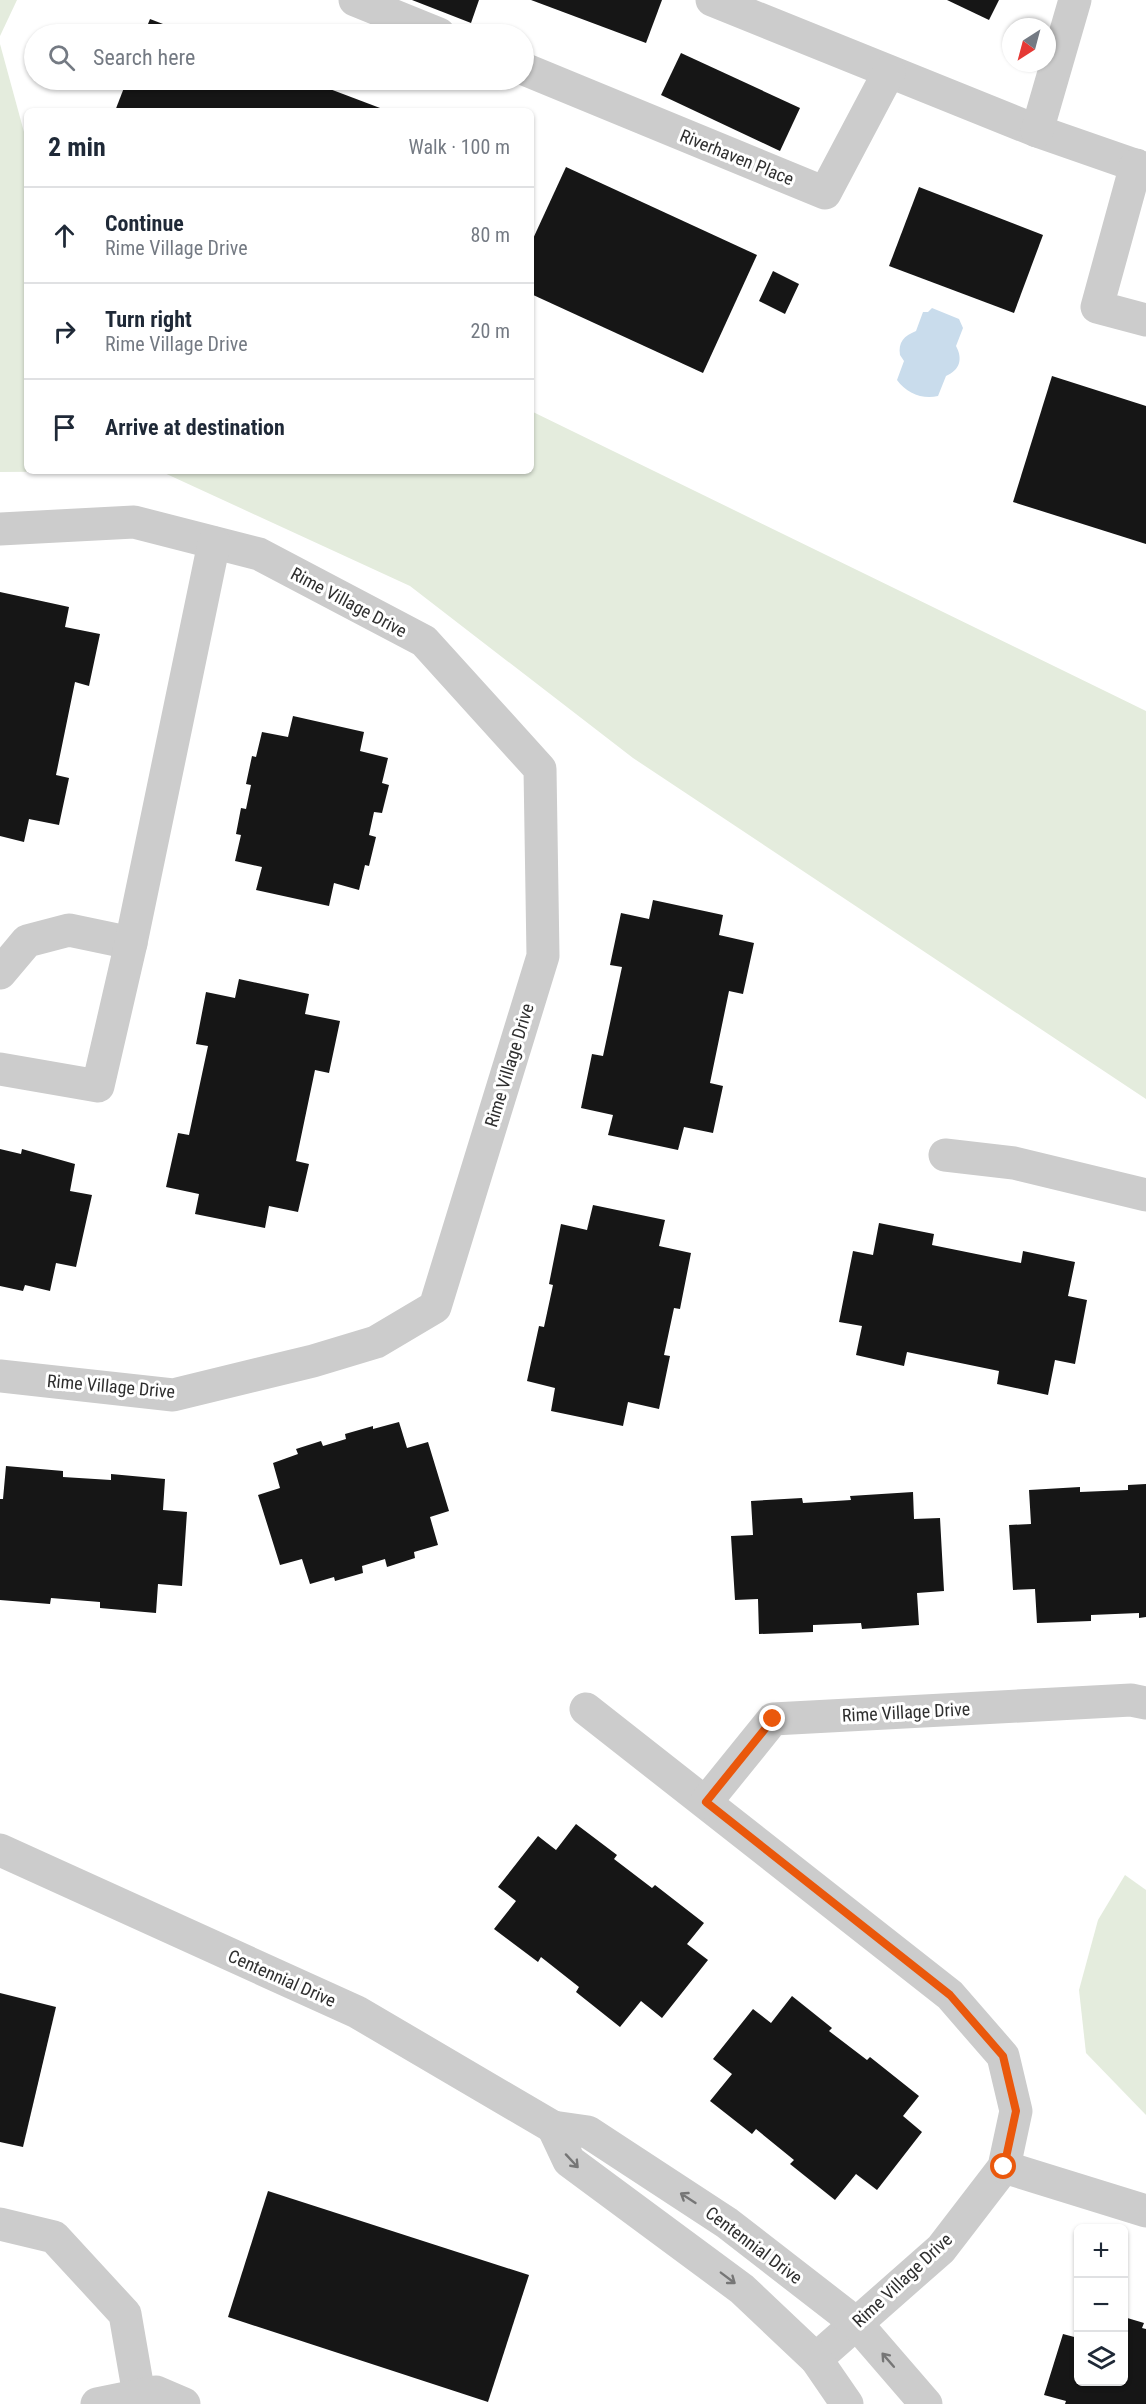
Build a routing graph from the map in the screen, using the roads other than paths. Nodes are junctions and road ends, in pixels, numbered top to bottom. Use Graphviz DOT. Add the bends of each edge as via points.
graph roads {
  1 [pos="355,0"];
  2 [pos="712,0"];
  3 [pos="1074,0"];
  4 [pos="414,24"];
  5 [pos="890,72"];
  6 [pos="534,73"];
  7 [pos="1037,131"];
  8 [pos="1141,167"];
  9 [pos="1146,320"];
  10 [pos="0,529"];
  11 [pos="214,543"];
  12 [pos="131,943"];
  13 [pos="0,973"];
  14 [pos="0,1069"];
  15 [pos="945,1155"];
  16 [pos="1146,1195"];
  17 [pos="0,1376"];
  18 [pos="1146,1703"];
  19 [pos="586,1708"];
  20 [pos="706,1802"];
  21 [pos="0,1850"];
  22 [pos="553,2127"];
  23 [pos="1004,2167"];
  24 [pos="1146,2211"];
  25 [pos="0,2224"];
  26 [pos="856,2323"];
  27 [pos="816,2359"];
  28 [pos="139,2395"];
  29 [pos="97,2404"];
  30 [pos="184,2404"];
  31 [pos="847,2404"];
  32 [pos="926,2404"];
  1 -- 4 [label="street"];
  2 -- 5 [label="street"];
  3 -- 7 [label="street"];
  5 -- 6 [label="street, Riverhaven Place" via="825,193"];
  5 -- 7 [label="street"];
  7 -- 8 [label="street"];
  8 -- 9 [label="street" via="1097,307"];
  10 -- 11 [label="street, Rime Village Drive" via="134,522"];
  11 -- 12 [label="street"];
  11 -- 17 [label="street, Rime Village Drive" via="259,554 424,641 540,769 543,956 435,1307 376,1342 173,1395"];
  12 -- 13 [label="street" via="69,930 27,941"];
  12 -- 14 [label="street" via="98,1086"];
  15 -- 16 [label="street" via="1014,1163"];
  18 -- 20 [label="street, Rime Village Drive" via="1131,1700 773,1719"];
  19 -- 20 [label="street, Rime Village Drive"];
  20 -- 23 [label="street, Rime Village Drive" via="950,1995 1003,2056 1016,2111"];
  21 -- 22 [label="street, Centennial Drive" via="357,2012"];
  26 -- 22 [label="street, Centennial Drive, one-way" via="727,2223 588,2132"];
  22 -- 27 [label="street, one-way" via="569,2161 742,2289"];
  23 -- 24 [label="street"];
  23 -- 26 [label="street, Rime Village Drive" via="941,2249"];
  25 -- 28 [label="street" via="54,2237 125,2314"];
  26 -- 27 [label="street, Rime Village Drive"];
  32 -- 26 [label="street, Centennial Drive, one-way"];
  27 -- 31 [label="street"];
  28 -- 29 [label="street"];
  28 -- 30 [label="street" via="156,2392"];
}
